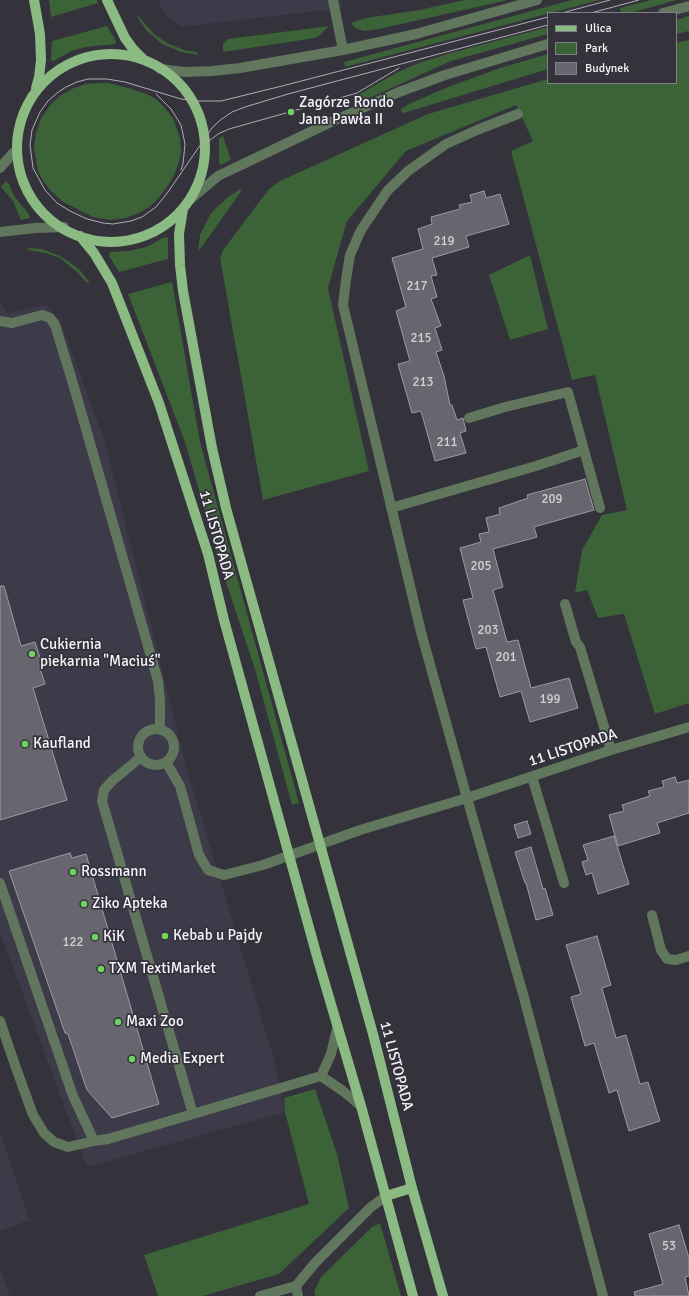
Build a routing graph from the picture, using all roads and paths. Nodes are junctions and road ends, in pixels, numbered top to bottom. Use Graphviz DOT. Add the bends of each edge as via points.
graph roads {
  1 [pos="34,0"];
  2 [pos="107,0"];
  3 [pos="333,0"];
  4 [pos="537,0"];
  5 [pos="689,6"];
  6 [pos="667,12"];
  7 [pos="547,44"];
  8 [pos="344,50"];
  9 [pos="143,59"];
  10 [pos="160,69"];
  11 [pos="35,90"];
  12 [pos="518,114"];
  13 [pos="13,153"];
  14 [pos="0,168"];
  15 [pos="192,198"];
  16 [pos="183,209"];
  17 [pos="64,227"];
  18 [pos="0,232"];
  19 [pos="80,236"];
  20 [pos="0,321"];
  21 [pos="469,418"];
  22 [pos="584,450"];
  23 [pos="392,508"];
  24 [pos="600,508"];
  25 [pos="565,604"];
  26 [pos="689,727"];
  27 [pos="160,730"];
  28 [pos="611,750"];
  29 [pos="141,757"];
  30 [pos="166,762"];
  31 [pos="532,777"];
  32 [pos="467,798"];
  33 [pos="320,845"];
  34 [pos="289,856"];
  35 [pos="0,882"];
  36 [pos="564,883"];
  37 [pos="652,915"];
  38 [pos="689,956"];
  39 [pos="0,1020"];
  40 [pos="338,1029"];
  41 [pos="320,1076"];
  42 [pos="361,1106"];
  43 [pos="193,1114"];
  44 [pos="94,1141"];
  45 [pos="412,1188"];
  46 [pos="386,1196"];
  47 [pos="297,1291"];
  48 [pos="260,1296"];
  49 [pos="413,1296"];
  50 [pos="443,1296"];
  51 [pos="603,1296"];
  1 -- 11 [label="main road" via="42,60"];
  2 -- 9 [label="main road" via="125,38"];
  3 -- 8 [label="street"];
  4 -- 8 [label="street" via="416,34"];
  5 -- 6 [label="street"];
  7 -- 15 [label="street" via="445,75 399,92 245,162 218,176"];
  8 -- 10 [label="street" via="212,71 184,72"];
  9 -- 10 [label="main road"];
  9 -- 11 [label="main road" via="114,55 82,60 54,73"];
  10 -- 15 [label="main road" via="175,80 193,101 207,135 206,163"];
  11 -- 13 [label="main road" via="18,122"];
  12 -- 23 [label="street" via="446,144 408,171 388,190 361,230 350,255 343,305"];
  13 -- 14 [label="street"];
  13 -- 17 [label="main road" via="21,184 29,198 41,211"];
  15 -- 16 [label="main road"];
  16 -- 19 [label="main road" via="154,230 122,241 103,243 86,240"];
  16 -- 33 [label="main road, 11 LISTOPADA" via="179,234 180,265 212,448 228,516"];
  17 -- 18 [label="street"];
  17 -- 19 [label="main road"];
  19 -- 34 [label="main road, 11 LISTOPADA" via="94,253 112,283 162,410 208,554"];
  20 -- 27 [label="street" via="12,323 42,315 50,318 55,325 158,681"];
  21 -- 22 [label="street" via="568,392"];
  22 -- 23 [label="street"];
  22 -- 24 [label="street"];
  23 -- 32 [label="street" via="421,632"];
  25 -- 28 [label="street"];
  26 -- 28 [label="street, 11 LISTOPADA"];
  27 -- 29 [label="street" via="146,732 141,737 138,744"];
  27 -- 30 [label="street" via="171,737 173,744 171,757"];
  28 -- 31 [label="street, 11 LISTOPADA"];
  29 -- 30 [label="street" via="152,765"];
  29 -- 43 [label="street" via="104,790 102,801"];
  30 -- 34 [label="street" via="180,786 199,855 208,870 224,875"];
  31 -- 32 [label="street, 11 LISTOPADA"];
  31 -- 36 [label="street"];
  32 -- 33 [label="street, 11 LISTOPADA" via="360,830"];
  32 -- 51 [label="street"];
  33 -- 34 [label="street, 11 LISTOPADA"];
  33 -- 45 [label="main road, 11 LISTOPADA"];
  34 -- 40 [label="main road, 11 LISTOPADA"];
  35 -- 44 [label="street" via="73,1096"];
  37 -- 38 [label="street" via="661,950 667,959 676,960"];
  39 -- 44 [label="street" via="33,1115 44,1133 54,1142 68,1147"];
  40 -- 41 [label="street" via="331,1054"];
  40 -- 42 [label="main road, 11 LISTOPADA"];
  41 -- 42 [label="street" via="339,1087"];
  41 -- 43 [label="street"];
  42 -- 46 [label="main road, 11 LISTOPADA"];
  43 -- 44 [label="street"];
  45 -- 46 [label="main road"];
  45 -- 50 [label="main road, 11 LISTOPADA"];
  46 -- 47 [label="street" via="371,1207 315,1263"];
  46 -- 49 [label="main road, 11 LISTOPADA"];
  47 -- 48 [label="street"];
}
